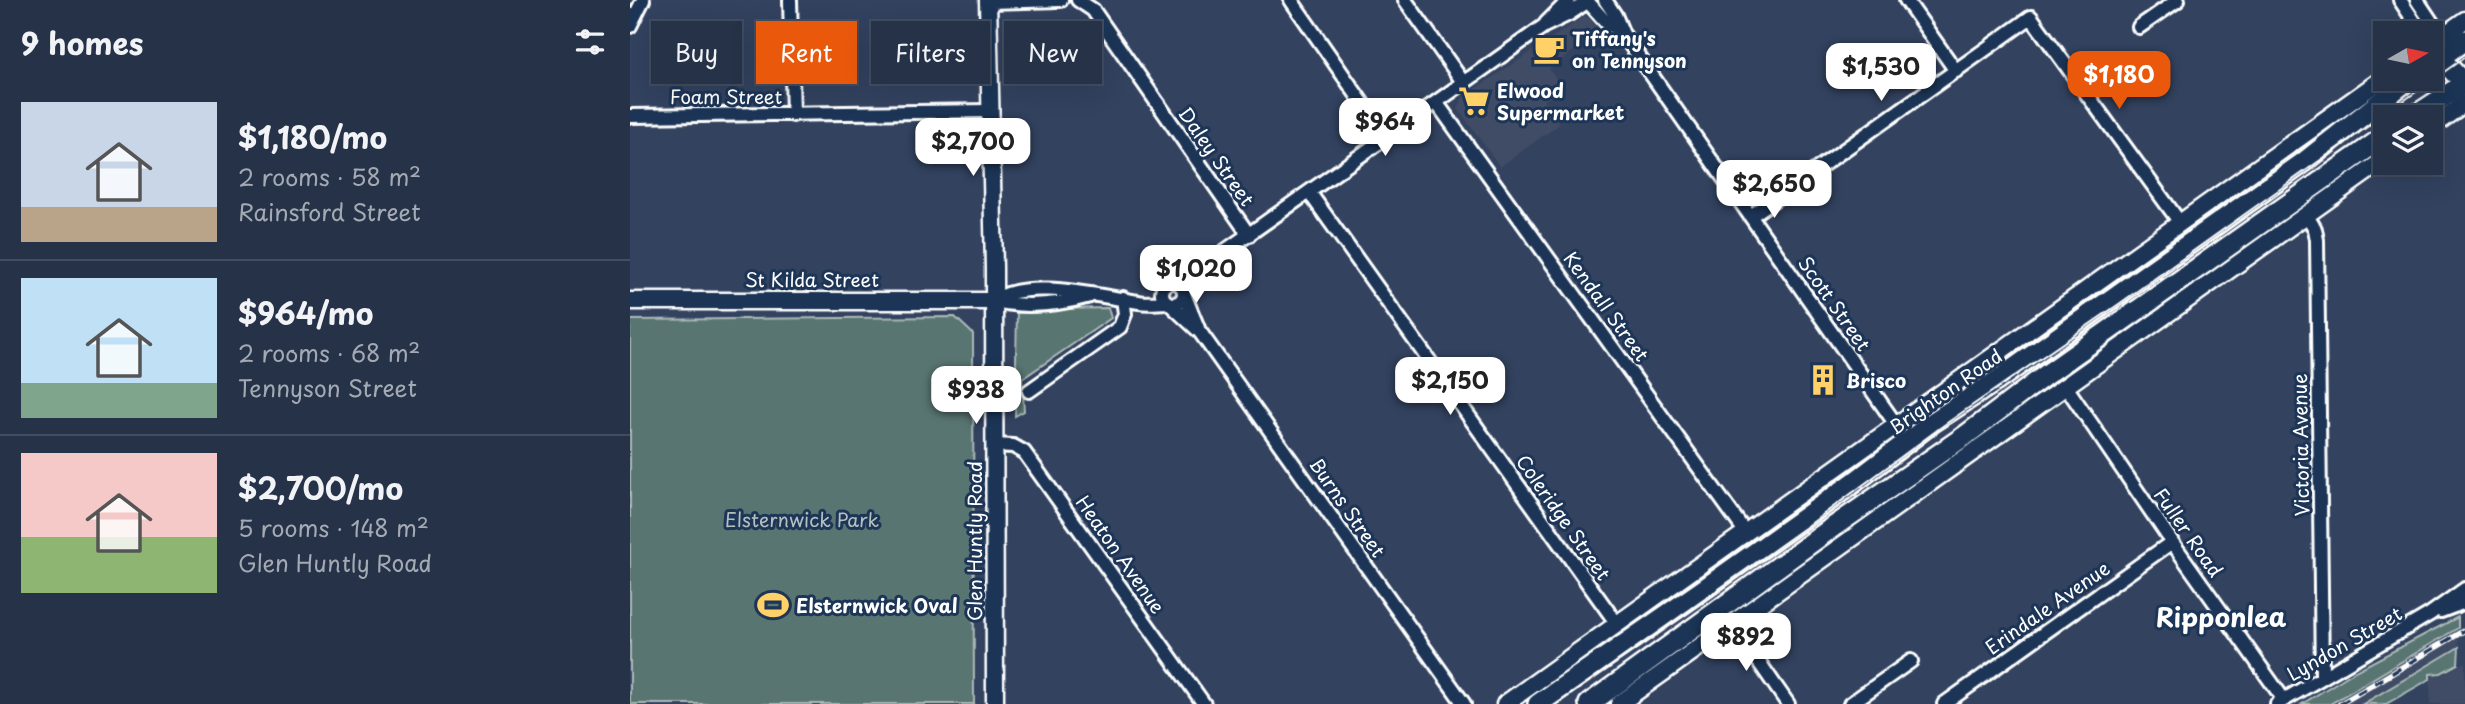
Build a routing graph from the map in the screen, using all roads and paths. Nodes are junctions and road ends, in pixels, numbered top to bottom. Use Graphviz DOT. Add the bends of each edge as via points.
graph roads {
  1 [pos="643,0"];
  2 [pos="790,0"];
  3 [pos="1061,0"];
  4 [pos="1078,0"];
  5 [pos="1291,0"];
  6 [pos="1405,0"];
  7 [pos="1569,0"];
  8 [pos="1906,0"];
  9 [pos="2178,0"];
  10 [pos="2400,0"];
  11 [pos="2417,0"];
  12 [pos="988,1"];
  13 [pos="1593,1"];
  14 [pos="2465,20"];
  15 [pos="2414,21"];
  16 [pos="2428,21"];
  17 [pos="630,26"];
  18 [pos="1544,26"];
  19 [pos="2139,27"];
  20 [pos="2443,46"];
  21 [pos="2443,51"];
  22 [pos="1956,71"];
  23 [pos="1463,82"];
  24 [pos="2373,86"];
  25 [pos="2465,89"];
  26 [pos="2393,91"];
  27 [pos="1436,102"];
  28 [pos="2435,105"];
  29 [pos="990,111"];
  30 [pos="2443,114"];
  31 [pos="793,115"];
  32 [pos="630,116"];
  33 [pos="1386,137"];
  34 [pos="2373,143"];
  35 [pos="2373,167"];
  36 [pos="2283,176"];
  37 [pos="2241,182"];
  38 [pos="1308,192"];
  39 [pos="2306,214"];
  40 [pos="1751,216"];
  41 [pos="2181,224"];
  42 [pos="1249,235"];
  43 [pos="1208,263"];
  44 [pos="2124,265"];
  45 [pos="1166,285"];
  46 [pos="1184,293"];
  47 [pos="2114,296"];
  48 [pos="1122,298"];
  49 [pos="630,301"];
  50 [pos="993,301"];
  51 [pos="1168,303"];
  52 [pos="2128,317"];
  53 [pos="2070,328"];
  54 [pos="1200,331"];
  55 [pos="2023,336"];
  56 [pos="2065,385"];
  57 [pos="1029,391"];
  58 [pos="1897,426"];
  59 [pos="994,445"];
  60 [pos="1835,470"];
  61 [pos="1808,514"];
  62 [pos="1746,533"];
  63 [pos="1822,535"];
  64 [pos="2172,542"];
  65 [pos="1806,571"];
  66 [pos="2465,589"];
  67 [pos="1701,591"];
  68 [pos="1656,596"];
  69 [pos="2465,602"];
  70 [pos="2430,614"];
  71 [pos="1617,624"];
  72 [pos="1731,624"];
  73 [pos="1911,660"];
  74 [pos="2322,677"];
  75 [pos="2281,702"];
  76 [pos="995,704"];
  77 [pos="1204,704"];
  78 [pos="1464,704"];
  79 [pos="1505,704"];
  80 [pos="1538,704"];
  81 [pos="1589,704"];
  82 [pos="1619,704"];
  83 [pos="1788,704"];
  84 [pos="1850,704"];
  85 [pos="1944,704"];
  1 -- 17 [label="street"];
  2 -- 31 [label="street"];
  3 -- 12 [label="street"];
  4 -- 42 [label="street, Daley Street" via="1093,10"];
  5 -- 33 [label="street"];
  6 -- 23 [label="street"];
  7 -- 18 [label="street"];
  8 -- 22 [label="street"];
  9 -- 19 [label="street"];
  10 -- 15 [label="street"];
  11 -- 16 [label="street"];
  12 -- 29 [label="main road, Glen Huntly Road"];
  13 -- 18 [label="street"];
  13 -- 40 [label="street, Scott Street" via="1606,22 1623,34"];
  14 -- 20 [label="main road"];
  18 -- 23 [label="street"];
  21 -- 25 [label="highway"];
  22 -- 40 [label="street"];
  22 -- 41 [label="street" via="2031,17"];
  23 -- 27 [label="street"];
  24 -- 37 [label="main road, Brighton Road"];
  25 -- 28 [label="highway"];
  25 -- 30 [label="main road"];
  26 -- 36 [label="highway, Brighton Road"];
  27 -- 33 [label="street"];
  27 -- 62 [label="street, Kendall Street"];
  29 -- 31 [label="street, Foam Street"];
  29 -- 50 [label="main road, Glen Huntly Road"];
  31 -- 32 [label="street, Foam Street"];
  33 -- 38 [label="street"];
  34 -- 52 [label="highway"];
  35 -- 39 [label="main road"];
  36 -- 37 [label="main road"];
  36 -- 47 [label="highway, Brighton Road"];
  37 -- 41 [label="main road, Brighton Road"];
  38 -- 42 [label="street"];
  38 -- 71 [label="street, Coleridge Street"];
  39 -- 56 [label="main road"];
  39 -- 74 [label="street, Victoria Avenue" via="2317,240"];
  40 -- 58 [label="street, Scott Street"];
  41 -- 44 [label="main road, Brighton Road"];
  42 -- 43 [label="street"];
  43 -- 45 [label="street"];
  43 -- 46 [label="street"];
  44 -- 47 [label="main road"];
  44 -- 55 [label="main road, Brighton Road"];
  45 -- 46 [label="street" via="1180,284"];
  45 -- 48 [label="street" via="1151,294"];
  45 -- 51 [label="street" via="1162,296"];
  46 -- 51 [label="street" via="1180,301"];
  46 -- 54 [label="street, Burns Street"];
  47 -- 52 [label="highway"];
  47 -- 53 [label="highway, Brighton Road"];
  48 -- 50 [label="street, St Kilda Street" via="1061,290 1012,291"];
  48 -- 51 [label="street"];
  48 -- 57 [label="street" via="1125,317 1118,328"];
  49 -- 50 [label="main road, St Kilda Street"];
  50 -- 59 [label="main road, Glen Huntly Road"];
  51 -- 54 [label="street, Burns Street"];
  52 -- 63 [label="highway"];
  53 -- 55 [label="main road"];
  53 -- 61 [label="highway, Brighton Road"];
  54 -- 78 [label="street, Burns Street"];
  55 -- 58 [label="main road, Brighton Road"];
  56 -- 64 [label="street, Fuller Road"];
  56 -- 65 [label="main road"];
  58 -- 60 [label="main road, Brighton Road"];
  59 -- 76 [label="main road, Glen Huntly Road"];
  59 -- 77 [label="street, Heaton Avenue" via="1013,446 1030,458"];
  60 -- 61 [label="main road"];
  60 -- 62 [label="main road, Brighton Road"];
  61 -- 63 [label="highway"];
  61 -- 67 [label="highway, Brighton Road"];
  62 -- 68 [label="main road, Brighton Road"];
  63 -- 65 [label="main road"];
  63 -- 81 [label="highway"];
  64 -- 75 [label="street, Fuller Road"];
  64 -- 85 [label="street, Erindale Avenue"];
  65 -- 72 [label="main road"];
  66 -- 70 [label="street, Lyndon Street"];
  67 -- 68 [label="main road"];
  67 -- 80 [label="highway, Brighton Road"];
  68 -- 71 [label="main road, Brighton Road"];
  69 -- 70 [label="street, Lyndon Street"];
  70 -- 74 [label="street, Lyndon Street"];
  71 -- 79 [label="main road, Brighton Road"];
  72 -- 82 [label="main road"];
  72 -- 83 [label="street"];
  73 -- 84 [label="street"];
  74 -- 75 [label="street, Lyndon Street"];
}
